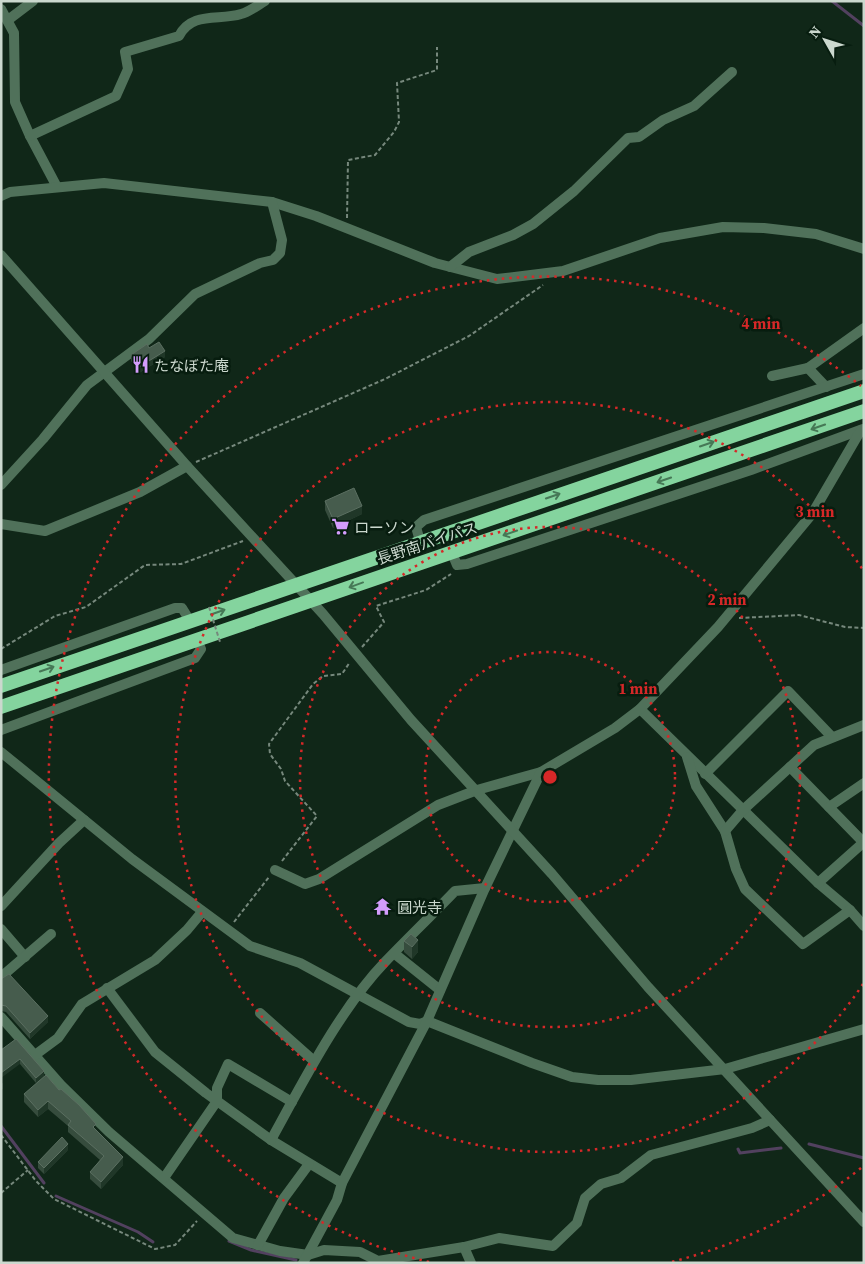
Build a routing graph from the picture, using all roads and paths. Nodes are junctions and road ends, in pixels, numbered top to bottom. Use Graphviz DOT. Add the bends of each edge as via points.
graph roads {
  1 [pos="34,1"];
  2 [pos="265,1"];
  3 [pos="1,8"];
  4 [pos="8,20"];
  5 [pos="437,47"];
  6 [pos="732,72"];
  7 [pos="30,136"];
  8 [pos="58,186"];
  9 [pos="1,196"];
  10 [pos="272,202"];
  11 [pos="346,227"];
  12 [pos="864,249"];
  13 [pos="1,255"];
  14 [pos="450,267"];
  15 [pos="547,282"];
  16 [pos="864,325"];
  17 [pos="808,368"];
  18 [pos="104,371"];
  19 [pos="864,374"];
  20 [pos="772,376"];
  21 [pos="826,387"];
  22 [pos="864,391"];
  23 [pos="864,411"];
  24 [pos="732,418"];
  25 [pos="862,429"];
  26 [pos="737,434"];
  27 [pos="745,452"];
  28 [pos="187,466"];
  29 [pos="751,470"];
  30 [pos="1,485"];
  31 [pos="1,524"];
  32 [pos="252,538"];
  33 [pos="420,541"];
  34 [pos="454,559"];
  35 [pos="296,585"];
  36 [pos="310,601"];
  37 [pos="209,607"];
  38 [pos="726,618"];
  39 [pos="190,622"];
  40 [pos="864,628"];
  41 [pos="197,640"];
  42 [pos="220,642"];
  43 [pos="1,650"];
  44 [pos="355,655"];
  45 [pos="1,670"];
  46 [pos="1,686"];
  47 [pos="1,707"];
  48 [pos="640,709"];
  49 [pos="864,725"];
  50 [pos="1,730"];
  51 [pos="832,737"];
  52 [pos="1,752"];
  53 [pos="686,754"];
  54 [pos="790,767"];
  55 [pos="541,772"];
  56 [pos="705,774"];
  57 [pos="864,783"];
  58 [pos="477,790"];
  59 [pos="829,807"];
  60 [pos="743,810"];
  61 [pos="84,820"];
  62 [pos="725,830"];
  63 [pos="514,832"];
  64 [pos="863,843"];
  65 [pos="275,870"];
  66 [pos="818,883"];
  67 [pos="485,888"];
  68 [pos="1,906"];
  69 [pos="850,910"];
  70 [pos="202,912"];
  71 [pos="864,926"];
  72 [pos="1,929"];
  73 [pos="228,930"];
  74 [pos="50,934"];
  75 [pos="395,954"];
  76 [pos="25,957"];
  77 [pos="1,977"];
  78 [pos="107,988"];
  79 [pos="440,990"];
  80 [pos="359,995"];
  81 [pos="260,1013"];
  82 [pos="1,1018"];
  83 [pos="427,1021"];
  84 [pos="864,1029"];
  85 [pos="35,1055"];
  86 [pos="314,1062"];
  87 [pos="725,1069"];
  88 [pos="217,1101"];
  89 [pos="292,1102"];
  90 [pos="770,1120"];
  91 [pos="1,1135"];
  92 [pos="271,1140"];
  93 [pos="309,1164"];
  94 [pos="28,1170"];
  95 [pos="164,1178"];
  96 [pos="342,1183"];
  97 [pos="1,1193"];
  98 [pos="203,1214"];
  99 [pos="864,1222"];
  100 [pos="258,1245"];
  101 [pos="464,1247"];
  102 [pos="305,1259"];
  103 [pos="471,1263"];
  1 -- 4 [label="street"];
  2 -- 7 [label="street" via="242,14 195,20 184,26 179,36 125,52 128,69 116,96"];
  3 -- 4 [label="street"];
  4 -- 7 [label="street" via="14,33 16,102"];
  5 -- 11 [label="path" via="437,70 397,82 399,122 382,148 375,155 348,160"];
  6 -- 14 [label="street" via="694,106 663,120 639,137 628,138 574,191 533,224 468,252"];
  7 -- 8 [label="street"];
  8 -- 9 [label="street"];
  8 -- 10 [label="street" via="104,184"];
  10 -- 11 [label="street"];
  10 -- 18 [label="street" via="282,240 280,253 273,260 195,294 149,339"];
  11 -- 14 [label="street"];
  12 -- 14 [label="street" via="816,234 764,228 723,228 660,238 563,271 535,276 497,279"];
  13 -- 18 [label="street"];
  15 -- 28 [label="path" via="469,336 385,379"];
  16 -- 17 [label="street"];
  17 -- 20 [label="street"];
  17 -- 21 [label="street"];
  18 -- 28 [label="street"];
  18 -- 30 [label="street"];
  19 -- 21 [label="street"];
  21 -- 24 [label="street"];
  22 -- 26 [label="highway, 長野南バイパス"];
  23 -- 27 [label="highway, 長野南バイパス, one-way"];
  24 -- 26 [label="street"];
  24 -- 33 [label="street" via="424,520 416,527"];
  25 -- 29 [label="street"];
  25 -- 38 [label="street" via="812,514"];
  33 -- 26 [label="highway, 長野南バイパス, one-way"];
  27 -- 29 [label="street"];
  27 -- 34 [label="highway, 長野南バイパス, one-way"];
  28 -- 31 [label="street" via="140,492 45,531"];
  28 -- 32 [label="street"];
  29 -- 34 [label="street" via="467,564"];
  32 -- 35 [label="street"];
  32 -- 43 [label="path" via="181,564 145,565 86,607 56,616"];
  33 -- 35 [label="highway, 長野南バイパス"];
  34 -- 36 [label="highway, 長野南バイパス, one-way"];
  34 -- 44 [label="path" via="449,577 426,590 376,606 384,622"];
  35 -- 36 [label="street"];
  39 -- 35 [label="highway, 長野南バイパス, one-way"];
  36 -- 41 [label="highway, 長野南バイパス"];
  36 -- 44 [label="street"];
  37 -- 42 [label="path, bridge"];
  38 -- 40 [label="path" via="799,615 845,627"];
  38 -- 48 [label="street"];
  39 -- 45 [label="street" via="182,608 175,608"];
  46 -- 39 [label="highway, 長野南バイパス, one-way"];
  41 -- 47 [label="highway, 長野南バイパス"];
  41 -- 50 [label="street" via="201,649 195,658"];
  44 -- 58 [label="street"];
  44 -- 65 [label="path" via="342,674 323,676 313,684 269,744 270,754 282,770 285,781 317,816"];
  48 -- 53 [label="street"];
  48 -- 55 [label="street" via="616,728"];
  49 -- 51 [label="street"];
  51 -- 54 [label="street" via="814,745"];
  51 -- 56 [label="street" via="788,691"];
  52 -- 61 [label="street"];
  53 -- 56 [label="street"];
  53 -- 62 [label="street" via="696,786"];
  54 -- 59 [label="street"];
  54 -- 60 [label="street"];
  55 -- 58 [label="street"];
  55 -- 63 [label="street"];
  56 -- 60 [label="street"];
  57 -- 59 [label="street"];
  58 -- 63 [label="street"];
  58 -- 65 [label="street" via="438,805 319,879 305,884"];
  59 -- 64 [label="street"];
  60 -- 62 [label="street"];
  60 -- 66 [label="street"];
  61 -- 68 [label="street"];
  61 -- 70 [label="street"];
  62 -- 69 [label="street" via="736,869 746,889 803,944"];
  63 -- 67 [label="street"];
  63 -- 87 [label="street" via="648,987"];
  64 -- 66 [label="street"];
  65 -- 73 [label="path"];
  66 -- 69 [label="street"];
  67 -- 75 [label="street" via="455,891"];
  67 -- 79 [label="street"];
  69 -- 71 [label="street"];
  70 -- 73 [label="street"];
  70 -- 78 [label="street" via="155,960"];
  72 -- 76 [label="street"];
  73 -- 80 [label="street" via="250,946 300,964"];
  74 -- 76 [label="street"];
  75 -- 79 [label="street"];
  75 -- 80 [label="street"];
  76 -- 77 [label="street"];
  78 -- 85 [label="street" via="82,1004 58,1038"];
  78 -- 88 [label="street" via="155,1052"];
  79 -- 83 [label="street"];
  80 -- 83 [label="street" via="408,1022 420,1024"];
  80 -- 86 [label="street"];
  81 -- 86 [label="street"];
  82 -- 85 [label="street"];
  83 -- 87 [label="street" via="572,1077 631,1080"];
  83 -- 96 [label="street"];
  84 -- 87 [label="street"];
  85 -- 95 [label="street" via="109,1132"];
  86 -- 89 [label="street"];
  87 -- 90 [label="street"];
  88 -- 89 [label="street" via="217,1088 228,1064"];
  88 -- 92 [label="street"];
  88 -- 95 [label="street"];
  89 -- 92 [label="street"];
  90 -- 99 [label="street"];
  90 -- 101 [label="street" via="752,1128 651,1155 621,1178 601,1184 585,1198 577,1222 553,1246 499,1238"];
  91 -- 94 [label="path"];
  92 -- 93 [label="street"];
  93 -- 96 [label="street"];
  93 -- 100 [label="street" via="284,1198"];
  94 -- 97 [label="path"];
  94 -- 98 [label="path" via="54,1199 155,1249 175,1245"];
  95 -- 98 [label="street"];
  96 -- 102 [label="street" via="337,1200"];
  98 -- 100 [label="street" via="233,1238"];
  100 -- 102 [label="street"];
  101 -- 102 [label="street" via="378,1261 360,1252 324,1250"];
  101 -- 103 [label="street"];
}
